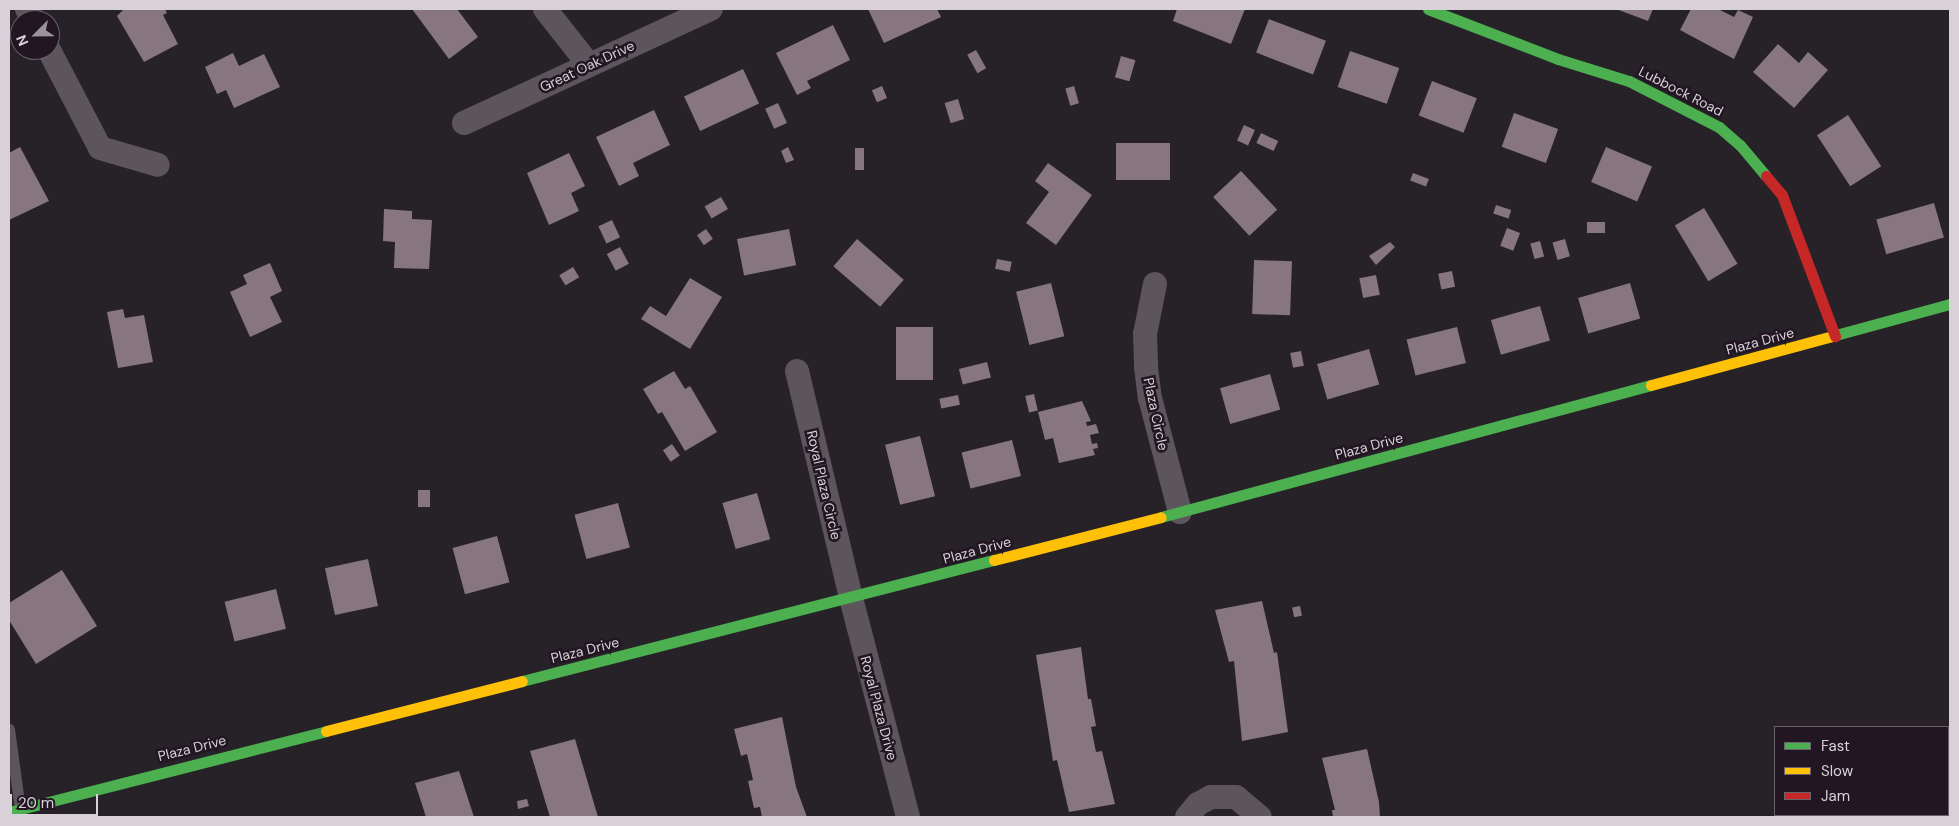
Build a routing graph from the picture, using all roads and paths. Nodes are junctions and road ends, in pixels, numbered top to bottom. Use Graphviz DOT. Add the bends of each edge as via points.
graph roads {
  1 [pos="546,9"];
  2 [pos="710,9"];
  3 [pos="1428,9"];
  4 [pos="54,60"];
  5 [pos="589,66"];
  6 [pos="464,123"];
  7 [pos="158,165"];
  8 [pos="1155,284"];
  9 [pos="1950,304"];
  10 [pos="1836,336"];
  11 [pos="797,370"];
  12 [pos="1180,512"];
  13 [pos="851,598"];
  14 [pos="9,729"];
  15 [pos="20,809"];
  16 [pos="9,812"];
  17 [pos="908,817"];
  18 [pos="1187,817"];
  19 [pos="1260,817"];
  1 -- 5 [label="street"];
  2 -- 5 [label="street, Great Oak Drive"];
  3 -- 10 [label="street, Lubbock Road" via="1558,59 1629,81 1719,127 1740,145 1782,195"];
  4 -- 7 [label="street" via="100,148"];
  5 -- 6 [label="street, Great Oak Drive"];
  8 -- 12 [label="street, Plaza Circle" via="1145,334 1146,367 1150,398"];
  9 -- 10 [label="street, Plaza Drive"];
  10 -- 12 [label="street, Plaza Drive"];
  11 -- 13 [label="street, Royal Plaza Circle"];
  12 -- 13 [label="street, Plaza Drive"];
  13 -- 15 [label="street, Plaza Drive"];
  13 -- 17 [label="street, Royal Plaza Drive"];
  14 -- 15 [label="lane"];
  15 -- 16 [label="street, Plaza Drive"];
  18 -- 19 [label="street" via="1198,804 1211,797 1236,797"];
}
